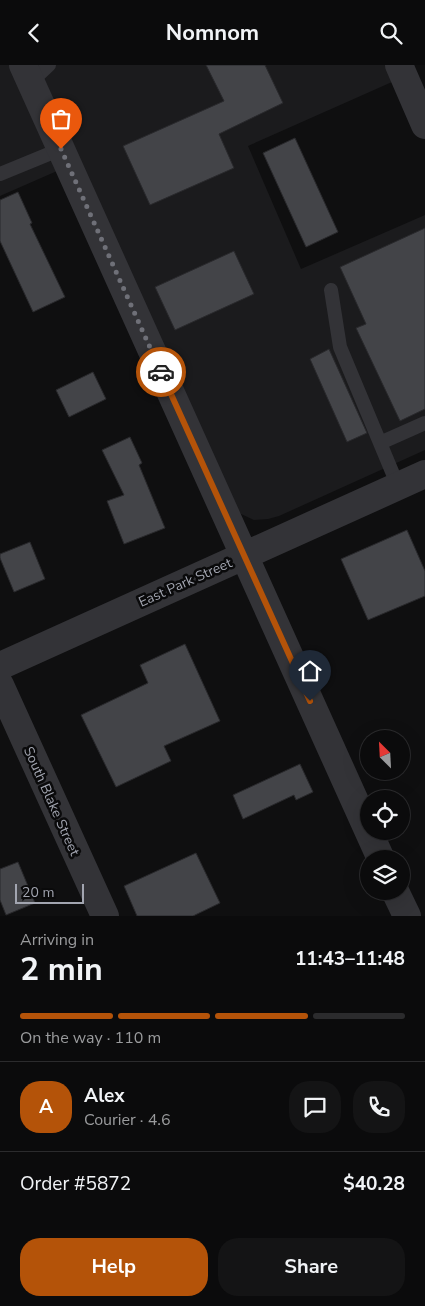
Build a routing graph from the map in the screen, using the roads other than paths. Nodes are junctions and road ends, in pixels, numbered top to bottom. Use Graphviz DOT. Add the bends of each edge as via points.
graph roads {
  1 [pos="399,65"];
  2 [pos="34,71"];
  3 [pos="425,125"];
  4 [pos="61,149"];
  5 [pos="0,175"];
  6 [pos="331,290"];
  7 [pos="424,425"];
  8 [pos="380,443"];
  9 [pos="425,474"];
  10 [pos="398,486"];
  11 [pos="243,555"];
  12 [pos="0,666"];
  13 [pos="0,685"];
  14 [pos="377,850"];
  15 [pos="399,900"];
  16 [pos="105,916"];
  17 [pos="406,916"];
  1 -- 3 [label="street"];
  2 -- 4 [label="street"];
  4 -- 5 [label="lane"];
  4 -- 11 [label="street"];
  6 -- 8 [label="lane" via="340,347"];
  7 -- 8 [label="lane"];
  8 -- 10 [label="lane"];
  9 -- 10 [label="street, East Park Street"];
  10 -- 11 [label="street, East Park Street"];
  11 -- 12 [label="street, East Park Street"];
  11 -- 14 [label="street"];
  13 -- 16 [label="street, South Blake Street"];
  15 -- 17 [label="street"];
}
